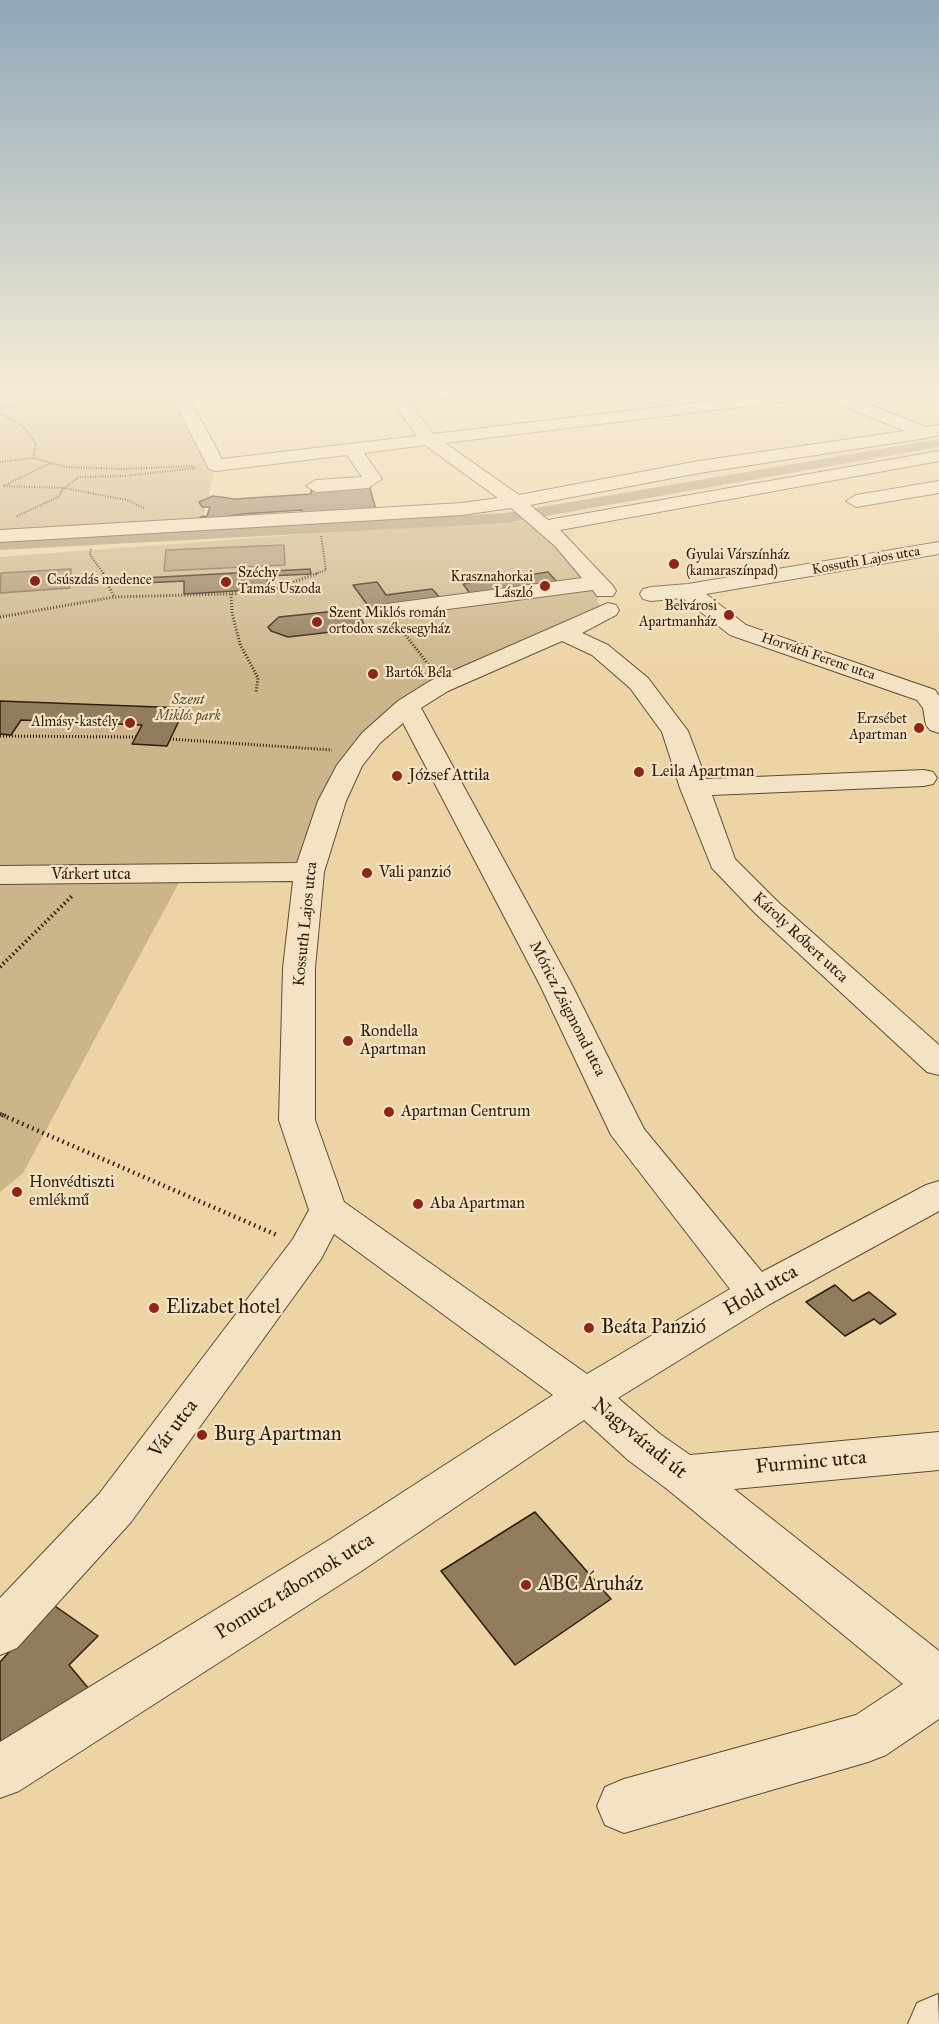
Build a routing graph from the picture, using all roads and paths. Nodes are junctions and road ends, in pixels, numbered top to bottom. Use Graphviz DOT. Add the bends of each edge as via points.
graph roads {
  1 [pos="67,485"];
  2 [pos="323,485"];
  3 [pos="492,485"];
  4 [pos="608,485"];
  5 [pos="772,485"];
  6 [pos="2,486"];
  7 [pos="316,486"];
  8 [pos="939,486"];
  9 [pos="64,488"];
  10 [pos="856,501"];
  11 [pos="517,504"];
  12 [pos="162,525"];
  13 [pos="543,526"];
  14 [pos="5,527"];
  15 [pos="320,532"];
  16 [pos="83,548"];
  17 [pos="939,548"];
  18 [pos="688,591"];
  19 [pos="231,594"];
  20 [pos="114,597"];
  21 [pos="624,598"];
  22 [pos="387,610"];
  23 [pos="0,617"];
  24 [pos="563,633"];
  25 [pos="444,685"];
  26 [pos="256,693"];
  27 [pos="407,705"];
  28 [pos="939,724"];
  29 [pos="0,736"];
  30 [pos="136,737"];
  31 [pos="170,739"];
  32 [pos="360,752"];
  33 [pos="924,778"];
  34 [pos="694,789"];
  35 [pos="309,872"];
  36 [pos="0,875"];
  37 [pos="94,875"];
  38 [pos="0,967"];
  39 [pos="939,1064"];
  40 [pos="0,1114"];
  41 [pos="939,1194"];
  42 [pos="328,1210"];
  43 [pos="307,1249"];
  44 [pos="756,1293"];
  45 [pos="586,1396"];
  46 [pos="939,1451"];
  47 [pos="683,1475"];
  48 [pos="0,1632"];
  49 [pos="939,1682"];
  50 [pos="939,1690"];
  51 [pos="0,1772"];
  52 [pos="624,1806"];
  1 -- 9 [label="path"];
  2 -- 7 [label="street"];
  3 -- 11 [label="street"];
  4 -- 11 [label="street"];
  5 -- 13 [label="street"];
  6 -- 9 [label="path"];
  8 -- 10 [label="street"];
  9 -- 12 [label="path" via="127,500 155,514"];
  9 -- 14 [label="path" via="58,497"];
  11 -- 12 [label="street"];
  11 -- 13 [label="street"];
  12 -- 14 [label="street"];
  13 -- 21 [label="street"];
  15 -- 19 [label="path" via="326,570 262,593"];
  16 -- 20 [label="path" via="91,547 90,555"];
  17 -- 18 [label="street, Kossuth Lajos utca"];
  18 -- 21 [label="street, Kossuth Lajos utca"];
  18 -- 28 [label="street, Horváth Ferenc utca" via="738,630 926,695"];
  19 -- 20 [label="path"];
  19 -- 26 [label="path" via="240,644 258,678"];
  20 -- 23 [label="path"];
  21 -- 22 [label="street"];
  21 -- 24 [label="street, Kossuth Lajos utca"];
  22 -- 25 [label="path"];
  24 -- 25 [label="street, Kossuth Lajos utca"];
  24 -- 34 [label="street, Károly Róbert utca" via="600,650 639,683 675,731"];
  25 -- 27 [label="street, Kossuth Lajos utca"];
  27 -- 32 [label="street, Kossuth Lajos utca"];
  27 -- 44 [label="street, Móricz Zsigmond utca" via="556,985 629,1135"];
  29 -- 30 [label="path"];
  31 -- 32 [label="path"];
  32 -- 35 [label="street, Kossuth Lajos utca" via="332,801"];
  33 -- 34 [label="street"];
  34 -- 39 [label="street, Károly Róbert utca" via="722,862 767,908"];
  35 -- 37 [label="street, Várkert utca"];
  35 -- 42 [label="street, Kossuth Lajos utca" via="299,968 297,1120"];
  36 -- 37 [label="street, Várkert utca"];
  37 -- 38 [label="path"];
  40 -- 43 [label="path"];
  41 -- 44 [label="street, Hold utca"];
  42 -- 43 [label="street, Vár utca"];
  42 -- 45 [label="street, Nagyváradi út"];
  43 -- 48 [label="street, Vár utca" via="115,1508"];
  44 -- 45 [label="street, Hold utca"];
  45 -- 47 [label="street, Nagyváradi út"];
  45 -- 51 [label="street, Pomucz tábornok utca" via="346,1555"];
  46 -- 47 [label="street, Furminc utca"];
  47 -- 49 [label="street, Nagyváradi út"];
  50 -- 52 [label="street" via="868,1737"];
}
